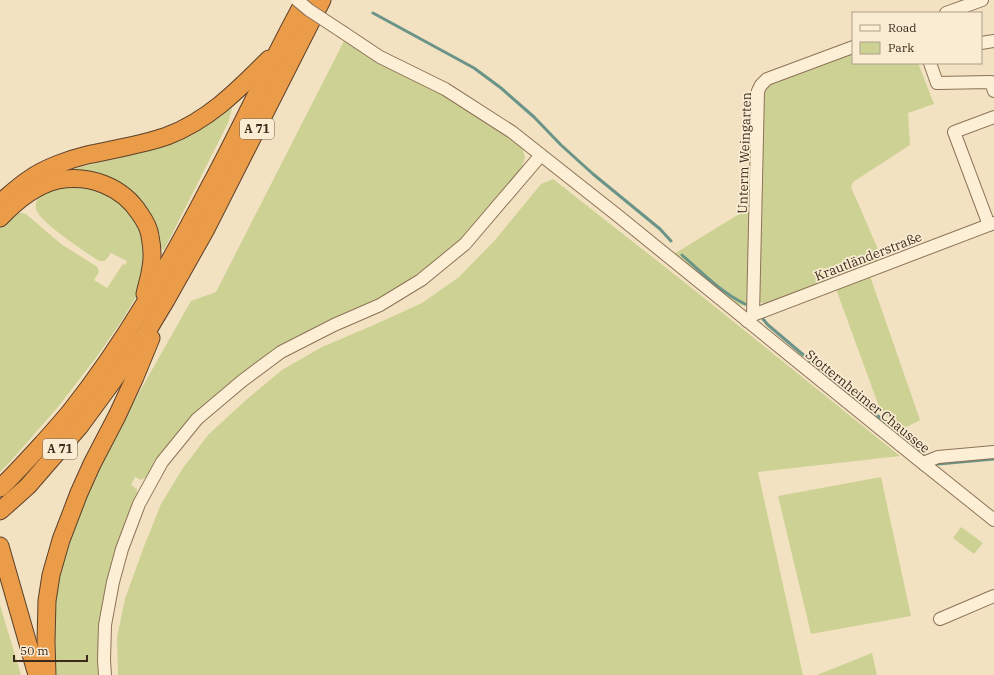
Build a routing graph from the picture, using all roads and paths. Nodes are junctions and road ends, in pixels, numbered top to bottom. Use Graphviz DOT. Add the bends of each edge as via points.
graph roads {
  1 [pos="297,0"];
  2 [pos="305,0"];
  3 [pos="322,0"];
  4 [pos="982,0"];
  5 [pos="949,12"];
  6 [pos="994,41"];
  7 [pos="982,43"];
  8 [pos="852,47"];
  9 [pos="279,50"];
  10 [pos="930,64"];
  11 [pos="994,91"];
  12 [pos="994,117"];
  13 [pos="541,155"];
  14 [pos="0,203"];
  15 [pos="0,218"];
  16 [pos="991,224"];
  17 [pos="166,300"];
  18 [pos="142,309"];
  19 [pos="750,318"];
  20 [pos="994,452"];
  21 [pos="925,465"];
  22 [pos="0,488"];
  23 [pos="0,512"];
  24 [pos="994,520"];
  25 [pos="1,549"];
  26 [pos="0,582"];
  27 [pos="994,596"];
  28 [pos="940,619"];
  29 [pos="26,675"];
  30 [pos="37,675"];
  31 [pos="47,675"];
  32 [pos="105,675"];
  1 -- 13 [label="street, Stotternheimer Chaussee, bridge" via="380,57 445,89 512,132"];
  2 -- 9 [label="highway, A 71"];
  3 -- 17 [label="highway, A 71" via="206,229"];
  4 -- 5 [label="street"];
  6 -- 7 [label="street"];
  8 -- 19 [label="street, Unterm Weingarten" via="767,79 758,92"];
  9 -- 14 [label="highway" via="231,96 195,123 146,143 86,155 59,164 32,177"];
  9 -- 18 [label="highway, A 71" via="211,186"];
  10 -- 11 [label="street" via="937,83 991,82"];
  12 -- 16 [label="street" via="954,132"];
  13 -- 19 [label="street, Stotternheimer Chaussee" via="724,302"];
  13 -- 32 [label="street" via="465,244 421,280 380,305 281,352 197,419 162,462 138,504 122,549 106,618"];
  15 -- 18 [label="highway" via="22,198 58,180 78,178 102,183 121,193 135,206 146,223 150,236 152,266"];
  16 -- 19 [label="street, Krautländerstraße"];
  17 -- 23 [label="highway, A 71" via="145,335 80,426 28,486"];
  17 -- 31 [label="highway" via="135,377 79,493 61,540 47,601"];
  18 -- 22 [label="highway, A 71" via="69,413 16,474"];
  19 -- 21 [label="street, Stotternheimer Chaussee"];
  20 -- 21 [label="street" via="938,457"];
  21 -- 24 [label="street, Stotternheimer Chaussee"];
  25 -- 30 [label="highway"];
  26 -- 29 [label="highway"];
  27 -- 28 [label="street"];
}
